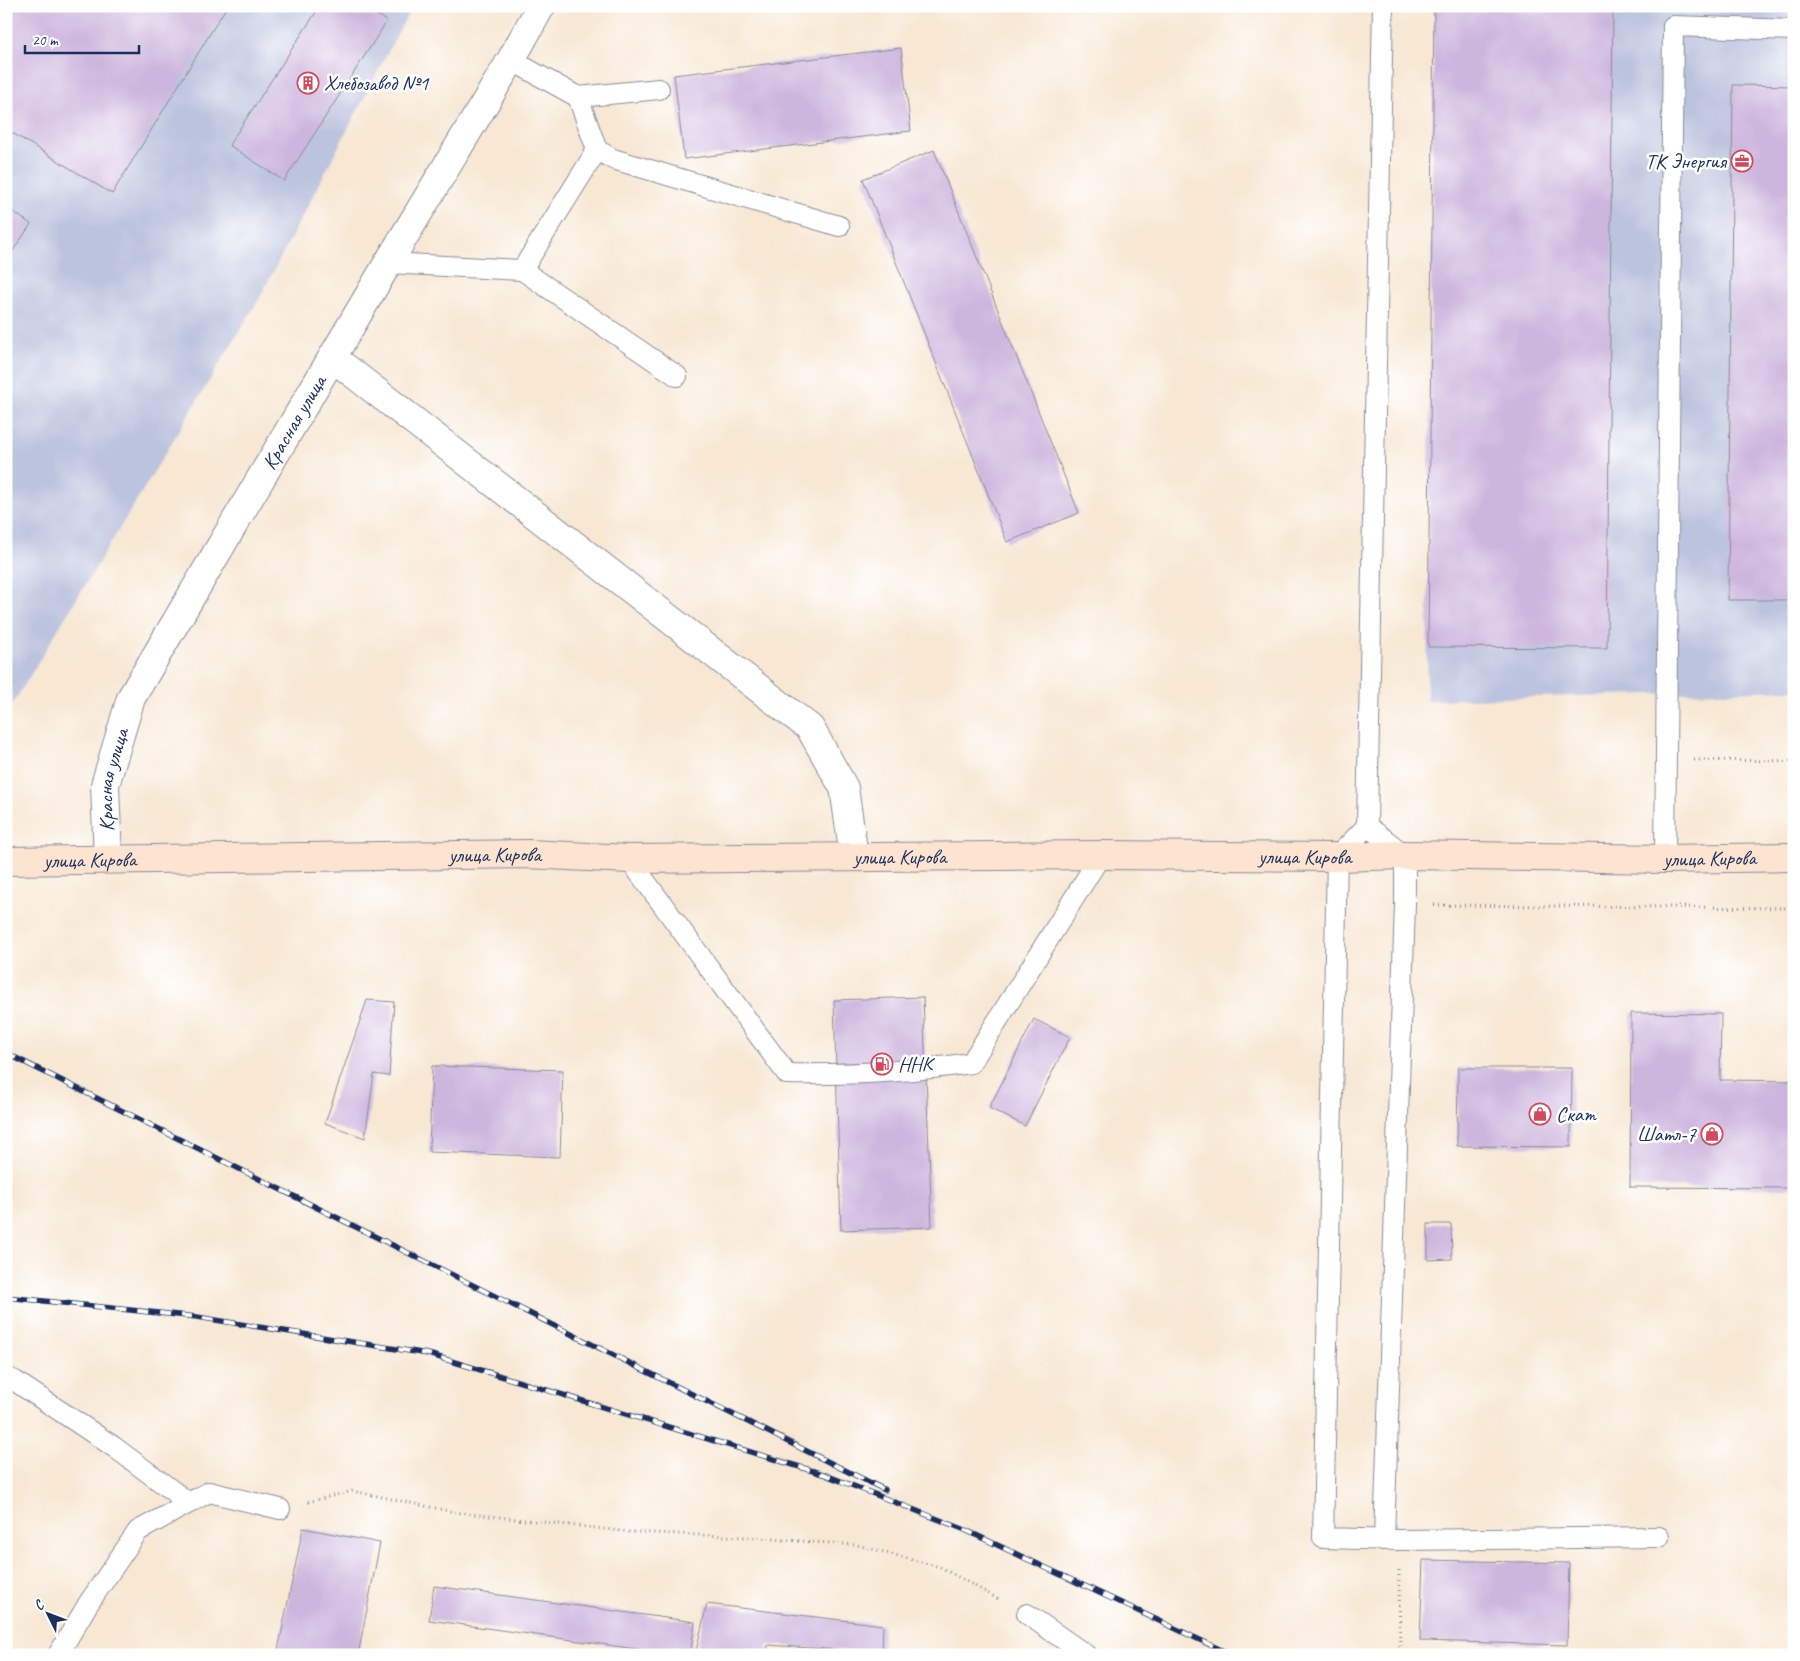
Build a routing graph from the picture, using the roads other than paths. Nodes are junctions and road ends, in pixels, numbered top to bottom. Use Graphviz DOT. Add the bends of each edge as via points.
graph roads {
  1 [pos="541,6"];
  2 [pos="1383,6"];
  3 [pos="1794,30"];
  4 [pos="511,60"];
  5 [pos="659,90"];
  6 [pos="578,97"];
  7 [pos="597,150"];
  8 [pos="839,226"];
  9 [pos="388,263"];
  10 [pos="522,270"];
  11 [pos="333,358"];
  12 [pos="677,376"];
  13 [pos="1367,826"];
  14 [pos="1101,855"];
  15 [pos="1405,855"];
  16 [pos="854,856"];
  17 [pos="1337,857"];
  18 [pos="1794,857"];
  19 [pos="108,858"];
  20 [pos="629,859"];
  21 [pos="1665,859"];
  22 [pos="6,861"];
  23 [pos="6,1377"];
  24 [pos="189,1503"];
  25 [pos="280,1509"];
  26 [pos="1659,1537"];
  27 [pos="1392,1540"];
  28 [pos="1027,1614"];
  29 [pos="58,1655"];
  30 [pos="1086,1655"];
  1 -- 4 [label="street, Красная улица"];
  2 -- 13 [label="lane"];
  3 -- 21 [label="lane" via="1673,26"];
  4 -- 6 [label="lane"];
  4 -- 9 [label="street, Красная улица"];
  5 -- 6 [label="lane"];
  6 -- 7 [label="lane"];
  7 -- 8 [label="lane" via="614,159"];
  7 -- 10 [label="lane"];
  9 -- 10 [label="lane"];
  9 -- 11 [label="street, Красная улица"];
  10 -- 12 [label="lane"];
  11 -- 16 [label="street" via="810,728 844,788"];
  11 -- 19 [label="street, Красная улица" via="131,698 105,785"];
  13 -- 15 [label="lane"];
  13 -- 17 [label="lane"];
  14 -- 16 [label="main road, улица Кирова"];
  14 -- 17 [label="main road, улица Кирова"];
  14 -- 20 [label="lane" via="971,1063 841,1075 787,1074"];
  15 -- 17 [label="main road, улица Кирова"];
  15 -- 21 [label="main road, улица Кирова"];
  15 -- 27 [label="lane"];
  16 -- 20 [label="main road, улица Кирова"];
  17 -- 27 [label="lane" via="1323,1538"];
  18 -- 21 [label="main road, улица Кирова"];
  19 -- 20 [label="main road, улица Кирова" via="528,854"];
  19 -- 22 [label="main road, улица Кирова"];
  23 -- 24 [label="lane" via="114,1447"];
  24 -- 25 [label="lane" via="209,1492"];
  24 -- 29 [label="lane" via="138,1531"];
  26 -- 27 [label="lane"];
  28 -- 30 [label="lane"];
}
